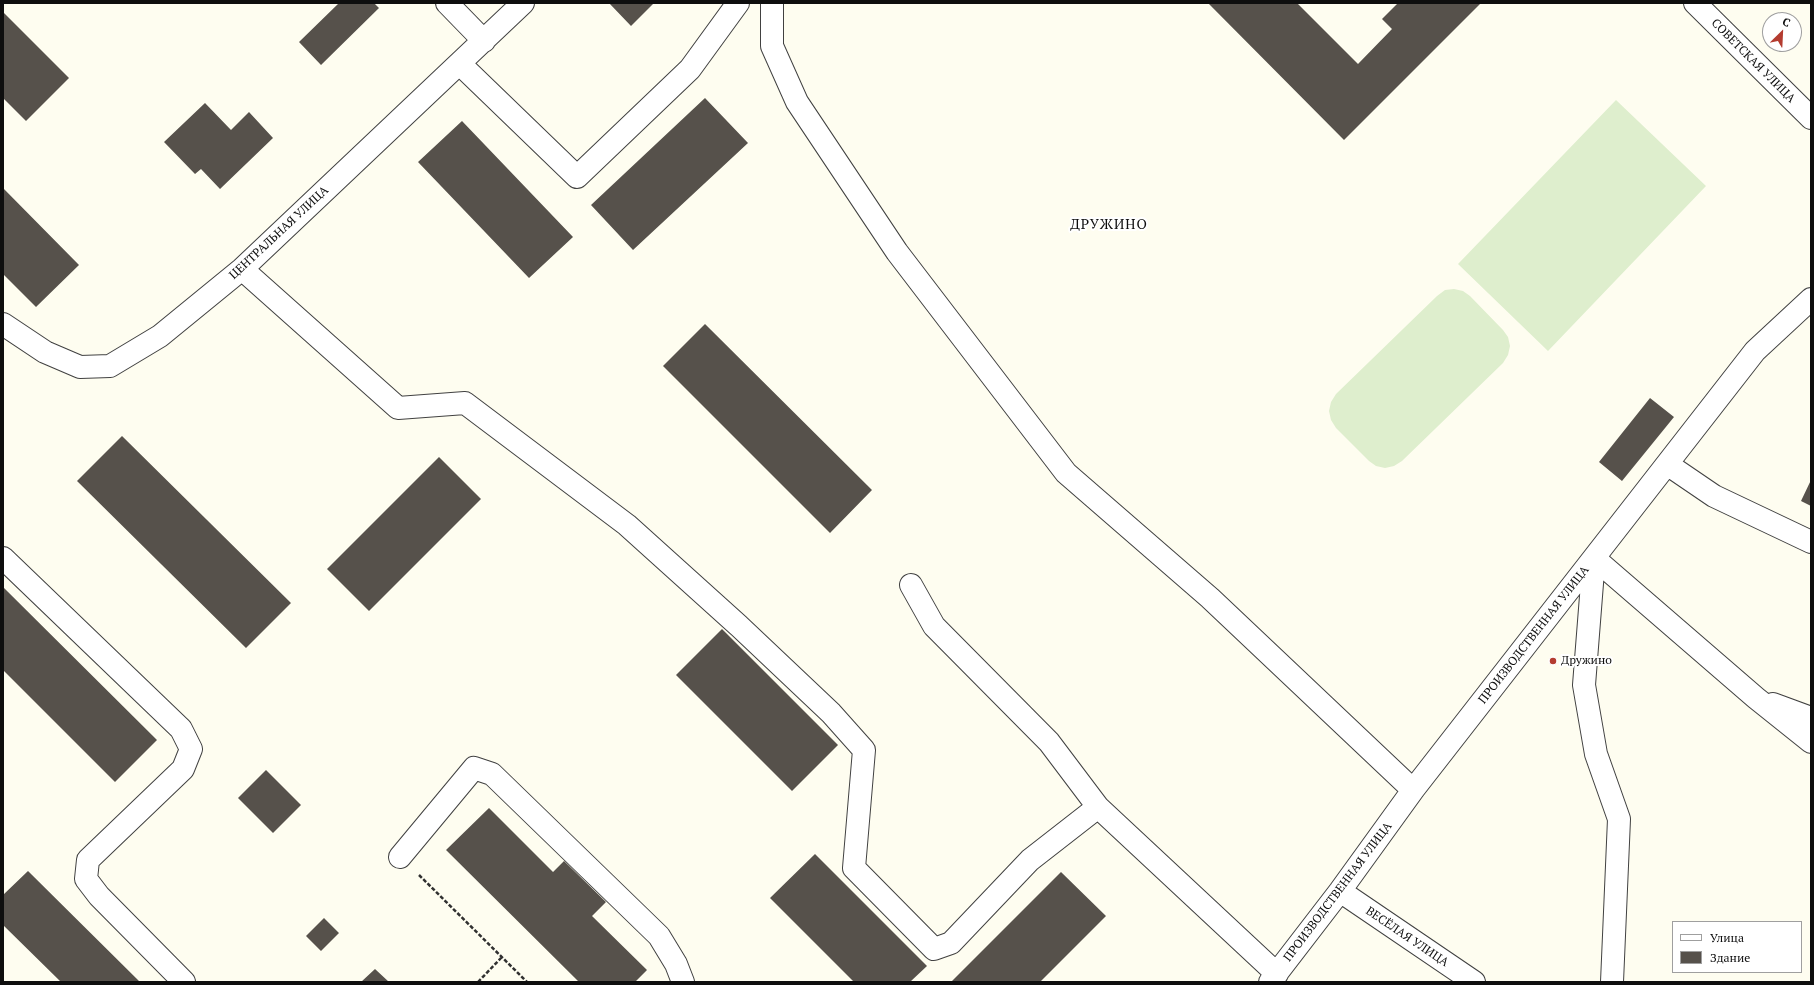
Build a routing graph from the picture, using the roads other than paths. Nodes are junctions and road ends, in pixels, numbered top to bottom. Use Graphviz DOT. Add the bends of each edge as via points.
graph roads {
  1 [pos="447,3"];
  2 [pos="523,3"];
  3 [pos="738,3"];
  4 [pos="772,3"];
  5 [pos="1695,3"];
  6 [pos="484,41"];
  7 [pos="460,64"];
  8 [pos="1811,118"];
  9 [pos="242,269"];
  10 [pos="1811,299"];
  11 [pos="3,324"];
  12 [pos="1667,464"];
  13 [pos="1811,542"];
  14 [pos="3,558"];
  15 [pos="1594,558"];
  16 [pos="911,585"];
  17 [pos="1756,698"];
  18 [pos="1811,718"];
  19 [pos="1811,742"];
  20 [pos="1413,790"];
  21 [pos="1098,807"];
  22 [pos="400,857"];
  23 [pos="1340,891"];
  24 [pos="1274,978"];
  25 [pos="184,982"];
  26 [pos="683,982"];
  27 [pos="1474,982"];
  28 [pos="1612,982"];
  1 -- 6 [label="street"];
  2 -- 6 [label="street, ЦЕНТРАЛЬНАЯ УЛИЦА"];
  3 -- 7 [label="street" via="690,69 577,177"];
  4 -- 20 [label="street" via="772,46 797,102 897,252 1066,473 1210,598"];
  5 -- 8 [label="street, СОВЕТСКАЯ УЛИЦА"];
  6 -- 7 [label="street, ЦЕНТРАЛЬНАЯ УЛИЦА"];
  7 -- 9 [label="street, ЦЕНТРАЛЬНАЯ УЛИЦА"];
  9 -- 11 [label="street, ЦЕНТРАЛЬНАЯ УЛИЦА" via="160,336 110,366 80,367 45,352"];
  9 -- 21 [label="street" via="398,408 465,403 627,525 831,712 864,750 854,868 934,949 951,943 1030,860"];
  10 -- 12 [label="street, ПРОИЗВОДСТВЕННАЯ УЛИЦА" via="1755,351"];
  12 -- 13 [label="street" via="1714,496"];
  12 -- 15 [label="street, ПРОИЗВОДСТВЕННАЯ УЛИЦА"];
  14 -- 25 [label="street" via="181,730 191,749 183,768 88,860 86,879 99,896"];
  15 -- 17 [label="street"];
  15 -- 20 [label="street, ПРОИЗВОДСТВЕННАЯ УЛИЦА"];
  15 -- 28 [label="street" via="1584,685 1596,754 1618,819"];
  16 -- 21 [label="street" via="934,626 1049,742"];
  17 -- 18 [label="street"];
  17 -- 19 [label="street"];
  20 -- 23 [label="street, ПРОИЗВОДСТВЕННАЯ УЛИЦА"];
  21 -- 24 [label="street"];
  22 -- 26 [label="street" via="474,768 492,774 659,936 676,964"];
  23 -- 24 [label="street, ПРОИЗВОДСТВЕННАЯ УЛИЦА"];
  23 -- 27 [label="street, ВЕСЁЛАЯ УЛИЦА"];
}
